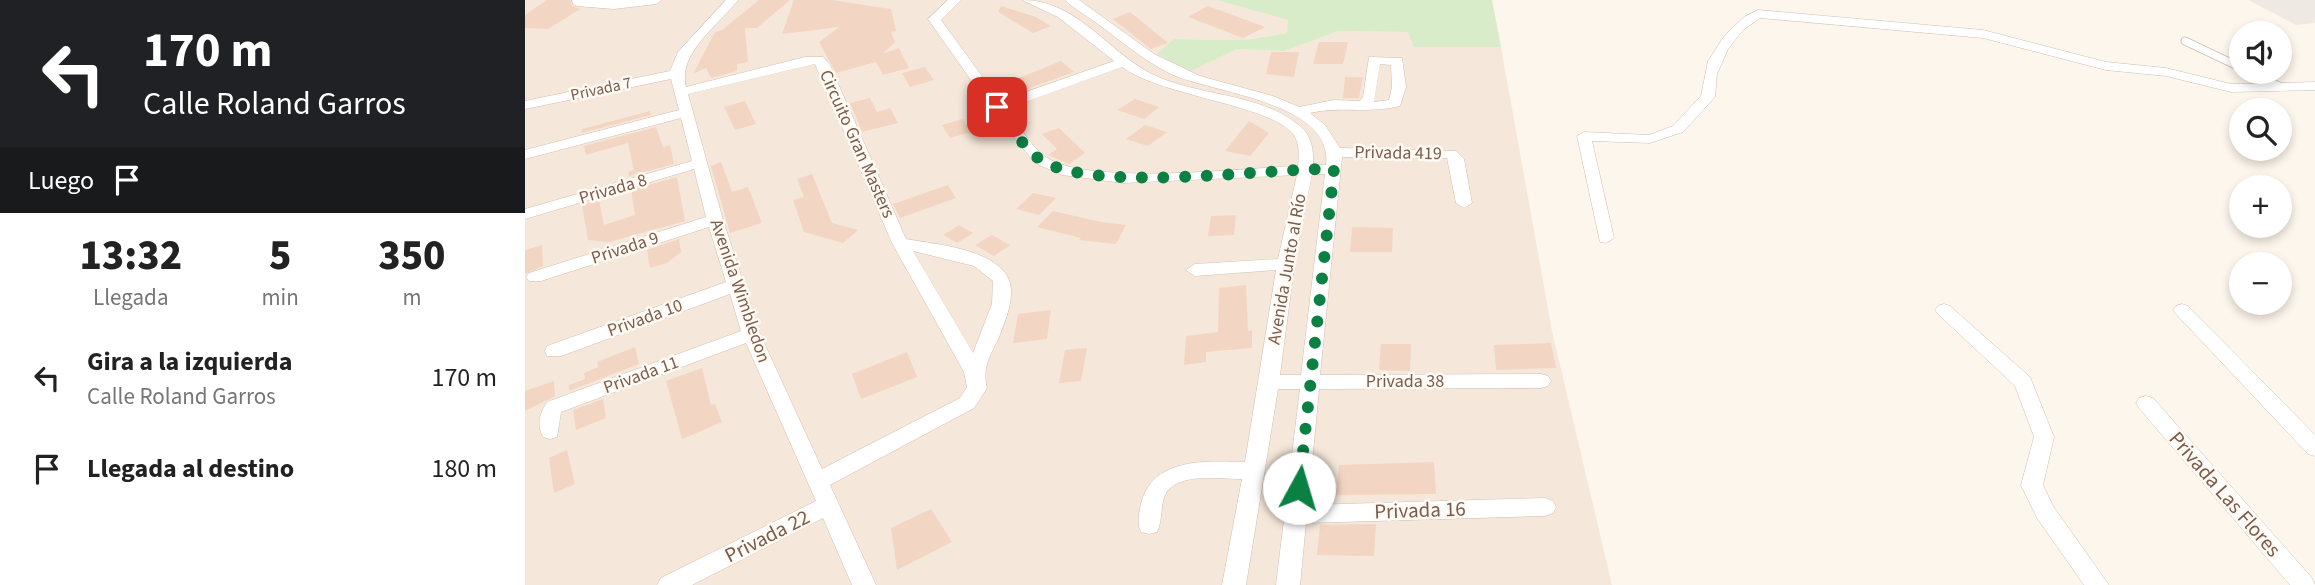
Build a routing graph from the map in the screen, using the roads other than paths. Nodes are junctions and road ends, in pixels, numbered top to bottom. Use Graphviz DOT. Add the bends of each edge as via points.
graph roads {
  1 [pos="656,0"];
  2 [pos="732,0"];
  3 [pos="955,0"];
  4 [pos="1028,0"];
  5 [pos="1071,0"];
  6 [pos="577,2"];
  7 [pos="2185,41"];
  8 [pos="2229,62"];
  9 [pos="1122,63"];
  10 [pos="676,74"];
  11 [pos="2275,84"];
  12 [pos="2279,86"];
  13 [pos="2315,86"];
  14 [pos="1194,87"];
  15 [pos="681,92"];
  16 [pos="525,105"];
  17 [pos="1363,105"];
  18 [pos="997,107"];
  19 [pos="686,112"];
  20 [pos="1296,112"];
  21 [pos="525,155"];
  22 [pos="1334,160"];
  23 [pos="700,163"];
  24 [pos="1305,168"];
  25 [pos="1464,203"];
  26 [pos="525,214"];
  27 [pos="715,220"];
  28 [pos="1606,238"];
  29 [pos="900,243"];
  30 [pos="1285,264"];
  31 [pos="1195,270"];
  32 [pos="535,277"];
  33 [pos="736,285"];
  34 [pos="1944,310"];
  35 [pos="2182,310"];
  36 [pos="751,334"];
  37 [pos="554,351"];
  38 [pos="974,372"];
  39 [pos="1541,380"];
  40 [pos="1269,382"];
  41 [pos="1310,382"];
  42 [pos="2146,403"];
  43 [pos="551,431"];
  44 [pos="2315,448"];
  45 [pos="1252,471"];
  46 [pos="815,482"];
  47 [pos="827,506"];
  48 [pos="1545,507"];
  49 [pos="1296,514"];
  50 [pos="1149,525"];
  51 [pos="669,585"];
  52 [pos="864,585"];
  53 [pos="1234,585"];
  54 [pos="1288,585"];
  55 [pos="2097,585"];
  56 [pos="2304,585"];
  1 -- 6 [label="street" via="614,5"];
  2 -- 10 [label="street" via="683,54"];
  3 -- 18 [label="street" via="934,19"];
  4 -- 9 [label="street, Avenida Junto al Río" via="1076,21"];
  5 -- 14 [label="street, Avenida Junto al Río"];
  7 -- 8 [label="lane"];
  9 -- 14 [label="street, Avenida Junto al Río" via="1151,79"];
  9 -- 18 [label="street"];
  10 -- 15 [label="street, Avenida Wimbledon"];
  10 -- 16 [label="street, Privada 7"];
  11 -- 12 [label="lane"];
  12 -- 13 [label="street"];
  12 -- 28 [label="street" via="2231,88 2166,72 2106,66 1983,34 1758,14 1731,36 1706,82 1707,97 1678,129 1650,139 1584,136"];
  14 -- 20 [label="street, Avenida Junto al Río" via="1279,103"];
  14 -- 24 [label="street, Avenida Junto al Río" via="1291,125 1301,134"];
  15 -- 19 [label="street, Avenida Wimbledon"];
  15 -- 29 [label="street, Circuito Gran Masters" via="818,60"];
  17 -- 20 [label="street"];
  18 -- 24 [label="street" via="1039,160 1067,172 1123,178"];
  19 -- 21 [label="street"];
  19 -- 23 [label="street, Avenida Wimbledon"];
  20 -- 22 [label="street, Avenida Junto al Río" via="1319,127"];
  22 -- 24 [label="street"];
  22 -- 25 [label="street, Privada 419" via="1451,154 1457,159"];
  22 -- 41 [label="street, Avenida Junto al Río"];
  23 -- 26 [label="street, Privada 8"];
  23 -- 27 [label="street, Avenida Wimbledon"];
  24 -- 30 [label="street, Avenida Junto al Río"];
  27 -- 32 [label="street, Privada 9"];
  27 -- 33 [label="street, Avenida Wimbledon"];
  29 -- 38 [label="street, Circuito Gran Masters"];
  29 -- 38 [label="street" via="975,258 999,275 1004,291"];
  30 -- 31 [label="street"];
  30 -- 40 [label="street, Avenida Junto al Río"];
  33 -- 36 [label="street, Avenida Wimbledon"];
  33 -- 37 [label="street, Privada 10"];
  34 -- 55 [label="street" via="2023,382 2044,437 2032,485 2045,512"];
  35 -- 44 [label="street"];
  36 -- 43 [label="street, Privada 11" via="554,407 549,416"];
  36 -- 46 [label="street, Avenida Wimbledon"];
  38 -- 46 [label="street" via="977,388 967,403"];
  39 -- 41 [label="street, Privada 38"];
  40 -- 41 [label="street, Privada 38"];
  40 -- 45 [label="street, Avenida Junto al Río"];
  41 -- 49 [label="street, Avenida Junto al Río"];
  42 -- 56 [label="street, Privada Las Flores"];
  45 -- 50 [label="street" via="1188,472 1171,478 1158,488"];
  45 -- 53 [label="street, Avenida Junto al Río"];
  46 -- 47 [label="street, Avenida Wimbledon"];
  47 -- 51 [label="street, Privada 22"];
  47 -- 52 [label="street, Avenida Wimbledon"];
  48 -- 49 [label="street, Privada 16"];
  49 -- 54 [label="street, Avenida Junto al Río"];
}
